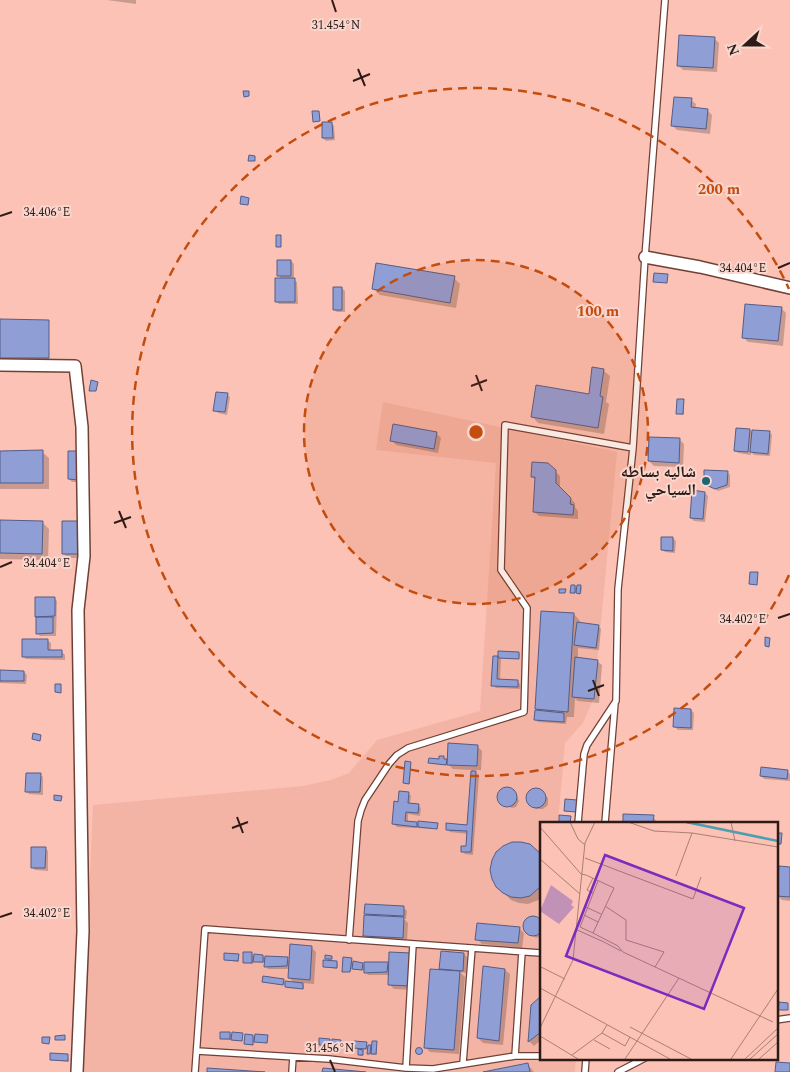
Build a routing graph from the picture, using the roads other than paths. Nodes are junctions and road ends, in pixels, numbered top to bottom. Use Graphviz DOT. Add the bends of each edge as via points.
graph roads {
  1 [pos="665,0"];
  2 [pos="645,257"];
  3 [pos="790,288"];
  4 [pos="0,365"];
  5 [pos="632,448"];
  6 [pos="616,701"];
  7 [pos="578,822"];
  8 [pos="605,822"];
  9 [pos="349,940"];
  10 [pos="413,944"];
  11 [pos="472,948"];
  12 [pos="522,952"];
  13 [pos="540,953"];
  14 [pos="197,1051"];
  15 [pos="515,1056"];
  16 [pos="540,1056"];
  17 [pos="293,1057"];
  18 [pos="640,1060"];
  19 [pos="463,1063"];
  20 [pos="406,1068"];
  21 [pos="77,1072"];
  22 [pos="195,1072"];
  23 [pos="292,1072"];
  24 [pos="618,1072"];
  1 -- 2 [label="lane"];
  2 -- 3 [label="street"];
  2 -- 5 [label="lane"];
  4 -- 21 [label="street" via="75,366 82,427 84,556 78,610 83,931"];
  5 -- 6 [label="lane" via="618,589"];
  5 -- 9 [label="lane" via="505,425 501,570 527,608 524,712 408,748 389,764 365,800 358,821"];
  6 -- 7 [label="lane" via="586,745"];
  6 -- 8 [label="lane"];
  9 -- 10 [label="lane"];
  9 -- 14 [label="lane" via="205,929"];
  10 -- 11 [label="lane"];
  10 -- 20 [label="lane"];
  11 -- 12 [label="lane"];
  11 -- 19 [label="lane"];
  12 -- 13 [label="lane"];
  12 -- 15 [label="lane"];
  14 -- 17 [label="lane"];
  14 -- 22 [label="lane"];
  15 -- 16 [label="lane"];
  15 -- 19 [label="lane"];
  17 -- 20 [label="lane"];
  17 -- 23 [label="lane"];
  18 -- 24 [label="lane"];
  19 -- 20 [label="lane" via="433,1069"];
}
